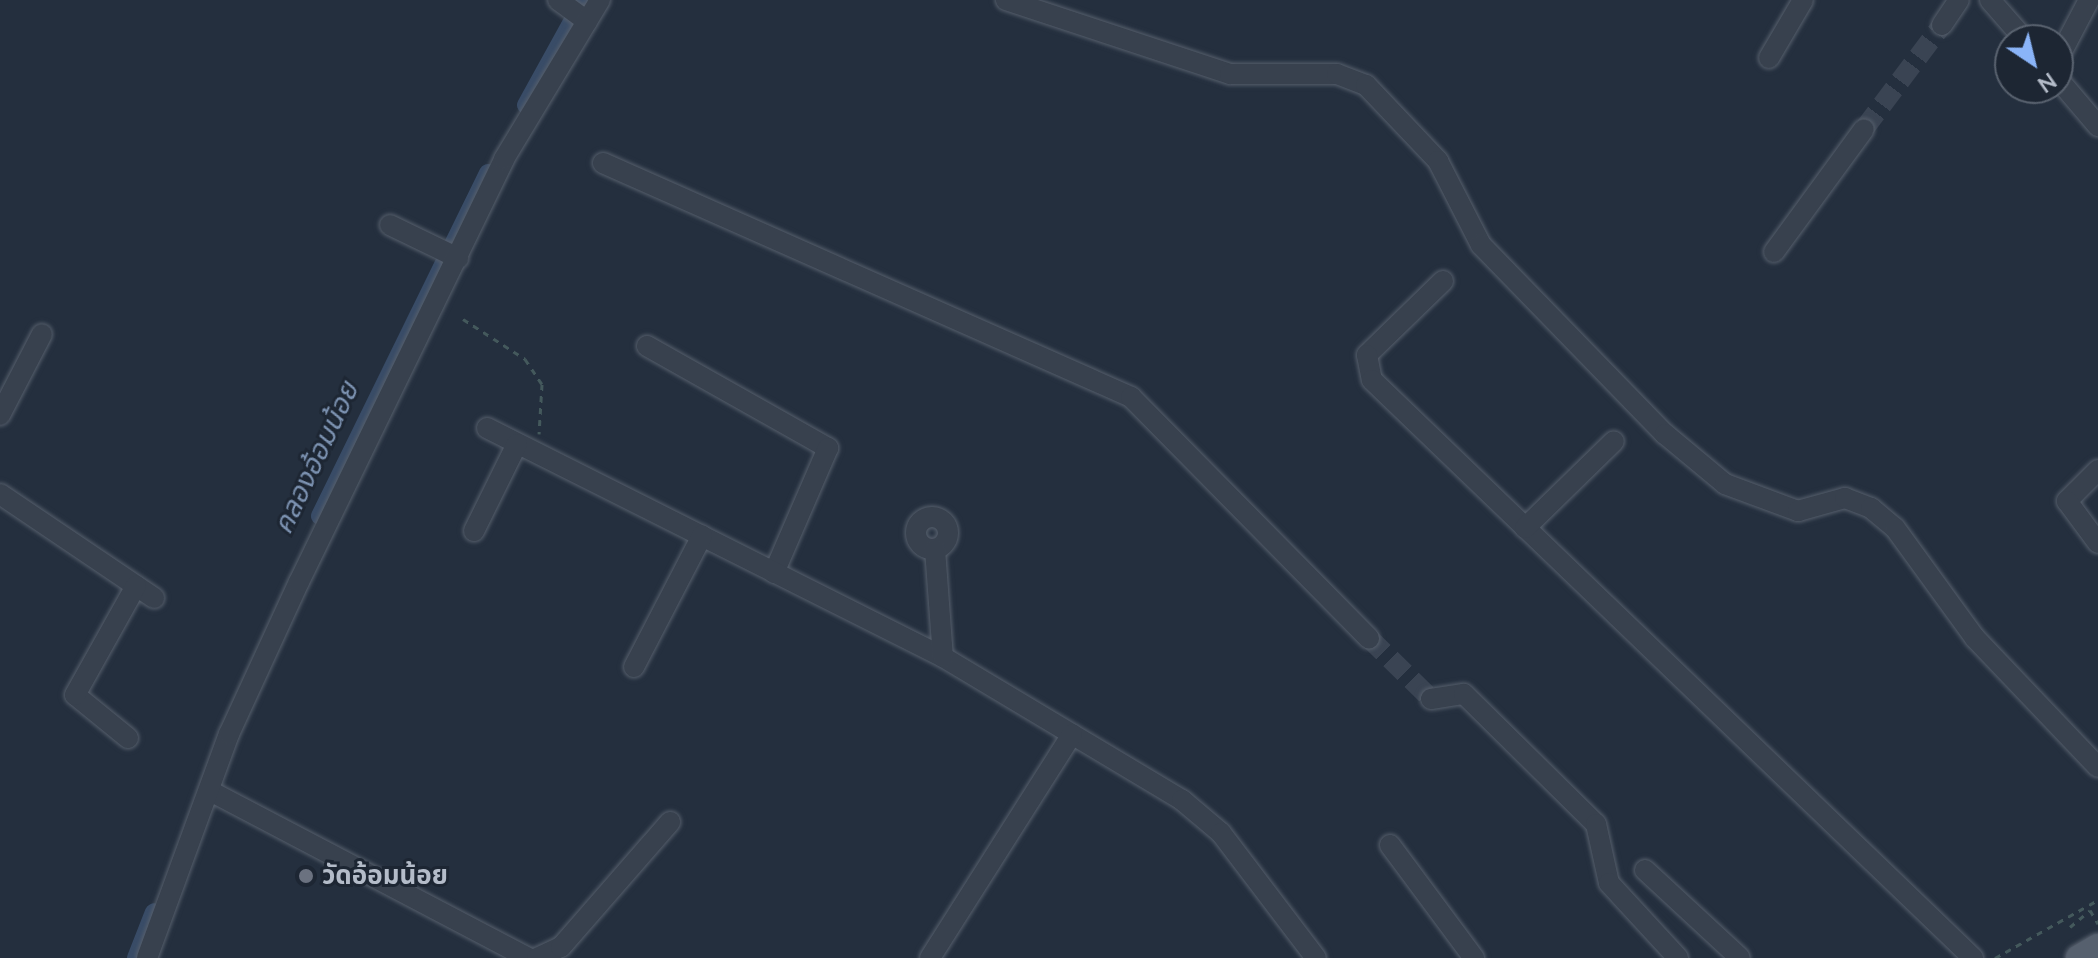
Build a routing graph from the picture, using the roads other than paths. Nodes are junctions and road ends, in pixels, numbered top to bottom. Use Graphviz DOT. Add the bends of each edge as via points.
graph roads {
  1 [pos="600,0"];
  2 [pos="1006,0"];
  3 [pos="1803,0"];
  4 [pos="1959,0"];
  5 [pos="1990,0"];
  6 [pos="2089,0"];
  7 [pos="2098,6"];
  8 [pos="574,12"];
  9 [pos="2011,24"];
  10 [pos="1942,25"];
  11 [pos="2074,27"];
  12 [pos="2074,29"];
  13 [pos="1769,58"];
  14 [pos="2074,98"];
  15 [pos="2098,126"];
  16 [pos="1864,129"];
  17 [pos="603,163"];
  18 [pos="390,225"];
  19 [pos="1774,252"];
  20 [pos="449,254"];
  21 [pos="1443,281"];
  22 [pos="42,334"];
  23 [pos="647,346"];
  24 [pos="0,415"];
  25 [pos="487,428"];
  26 [pos="1614,441"];
  27 [pos="525,447"];
  28 [pos="2098,470"];
  29 [pos="0,494"];
  30 [pos="1525,528"];
  31 [pos="474,531"];
  32 [pos="702,536"];
  33 [pos="2098,543"];
  34 [pos="935,549"];
  35 [pos="774,573"];
  36 [pos="136,586"];
  37 [pos="154,598"];
  38 [pos="1369,638"];
  39 [pos="943,657"];
  40 [pos="634,667"];
  41 [pos="1431,699"];
  42 [pos="1072,734"];
  43 [pos="128,738"];
  44 [pos="2098,767"];
  45 [pos="212,792"];
  46 [pos="670,822"];
  47 [pos="1390,845"];
  48 [pos="1645,870"];
  49 [pos="2098,947"];
  50 [pos="147,958"];
  51 [pos="528,958"];
  52 [pos="537,958"];
  53 [pos="930,958"];
  54 [pos="1316,958"];
  55 [pos="1474,958"];
  56 [pos="1678,958"];
  57 [pos="1740,958"];
  58 [pos="1973,958"];
  59 [pos="2079,958"];
  1 -- 8 [label="street"];
  2 -- 44 [label="street" via="1230,74 1337,74 1366,85 1438,161 1481,245 1665,434 1725,484 1798,511 1845,498 1871,508 1895,528 1975,638"];
  3 -- 13 [label="street"];
  4 -- 10 [label="street"];
  5 -- 9 [label="street"];
  6 -- 11 [label="street"];
  7 -- 12 [label="street"];
  8 -- 20 [label="street" via="504,159"];
  14 -- 15 [label="street"];
  16 -- 19 [label="street"];
  17 -- 38 [label="street" via="1131,397"];
  18 -- 20 [label="street"];
  20 -- 45 [label="street" via="252,683"];
  21 -- 30 [label="street" via="1367,355 1366,365 1372,380"];
  22 -- 24 [label="street"];
  23 -- 35 [label="street" via="828,448"];
  25 -- 27 [label="street"];
  26 -- 30 [label="street"];
  27 -- 31 [label="street"];
  27 -- 32 [label="street"];
  28 -- 33 [label="street" via="2067,501"];
  29 -- 36 [label="street"];
  30 -- 58 [label="street"];
  32 -- 35 [label="street"];
  32 -- 40 [label="street"];
  34 -- 39 [label="street"];
  35 -- 39 [label="street"];
  36 -- 37 [label="street"];
  36 -- 43 [label="street" via="75,695"];
  39 -- 42 [label="street"];
  41 -- 56 [label="street" via="1464,694 1596,824 1609,883"];
  42 -- 53 [label="street"];
  42 -- 54 [label="street" via="1206,819"];
  45 -- 50 [label="street"];
  45 -- 51 [label="street"];
  46 -- 52 [label="street" via="561,947"];
  47 -- 55 [label="street"];
  48 -- 57 [label="street"];
  49 -- 59 [label="main road"];
}
